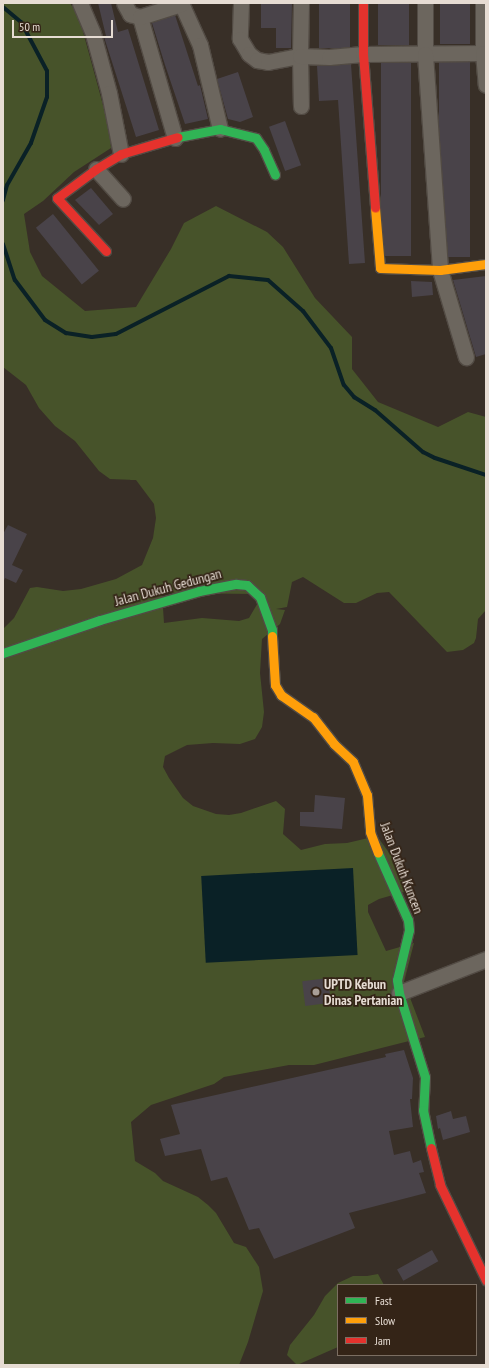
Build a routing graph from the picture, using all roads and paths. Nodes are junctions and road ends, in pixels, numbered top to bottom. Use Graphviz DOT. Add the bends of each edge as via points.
graph roads {
  1 [pos="80,3"];
  2 [pos="124,3"];
  3 [pos="181,3"];
  4 [pos="241,3"];
  5 [pos="301,3"];
  6 [pos="363,3"];
  7 [pos="425,3"];
  8 [pos="483,3"];
  9 [pos="140,16"];
  10 [pos="483,53"];
  11 [pos="363,54"];
  12 [pos="425,54"];
  13 [pos="300,56"];
  14 [pos="486,85"];
  15 [pos="301,106"];
  16 [pos="220,129"];
  17 [pos="175,138"];
  18 [pos="121,154"];
  19 [pos="96,169"];
  20 [pos="275,175"];
  21 [pos="123,199"];
  22 [pos="106,251"];
  23 [pos="486,264"];
  24 [pos="440,270"];
  25 [pos="466,357"];
  26 [pos="3,653"];
  27 [pos="353,762"];
  28 [pos="486,959"];
  29 [pos="399,993"];
  30 [pos="486,1280"];
  1 -- 18 [label="street" via="107,86"];
  2 -- 9 [label="street" via="130,14"];
  3 -- 9 [label="street"];
  3 -- 16 [label="street" via="200,45"];
  4 -- 13 [label="street" via="240,39 249,54 257,60 268,62"];
  5 -- 13 [label="street"];
  6 -- 11 [label="street"];
  7 -- 12 [label="street"];
  8 -- 10 [label="street"];
  9 -- 17 [label="street"];
  10 -- 12 [label="street"];
  10 -- 14 [label="street"];
  11 -- 12 [label="street"];
  11 -- 13 [label="street"];
  11 -- 24 [label="street" via="378,264 384,269"];
  12 -- 24 [label="street"];
  13 -- 15 [label="street"];
  16 -- 17 [label="street"];
  16 -- 20 [label="street" via="256,138"];
  17 -- 18 [label="street"];
  18 -- 19 [label="street"];
  19 -- 21 [label="street"];
  19 -- 22 [label="street" via="57,198"];
  23 -- 24 [label="street"];
  24 -- 25 [label="street"];
  26 -- 27 [label="street, Jalan Dukuh Gedungan" via="100,620 199,591 236,584 247,585 260,597 272,630 273,677 277,689 281,695 313,717 334,744"];
  27 -- 29 [label="street, Jalan Dukuh Kuncen" via="367,795 370,832 408,920 409,930 397,980"];
  28 -- 29 [label="street"];
  29 -- 30 [label="street, Jalan Dukuh Kuncen" via="425,1077 425,1123 440,1185"];
}
